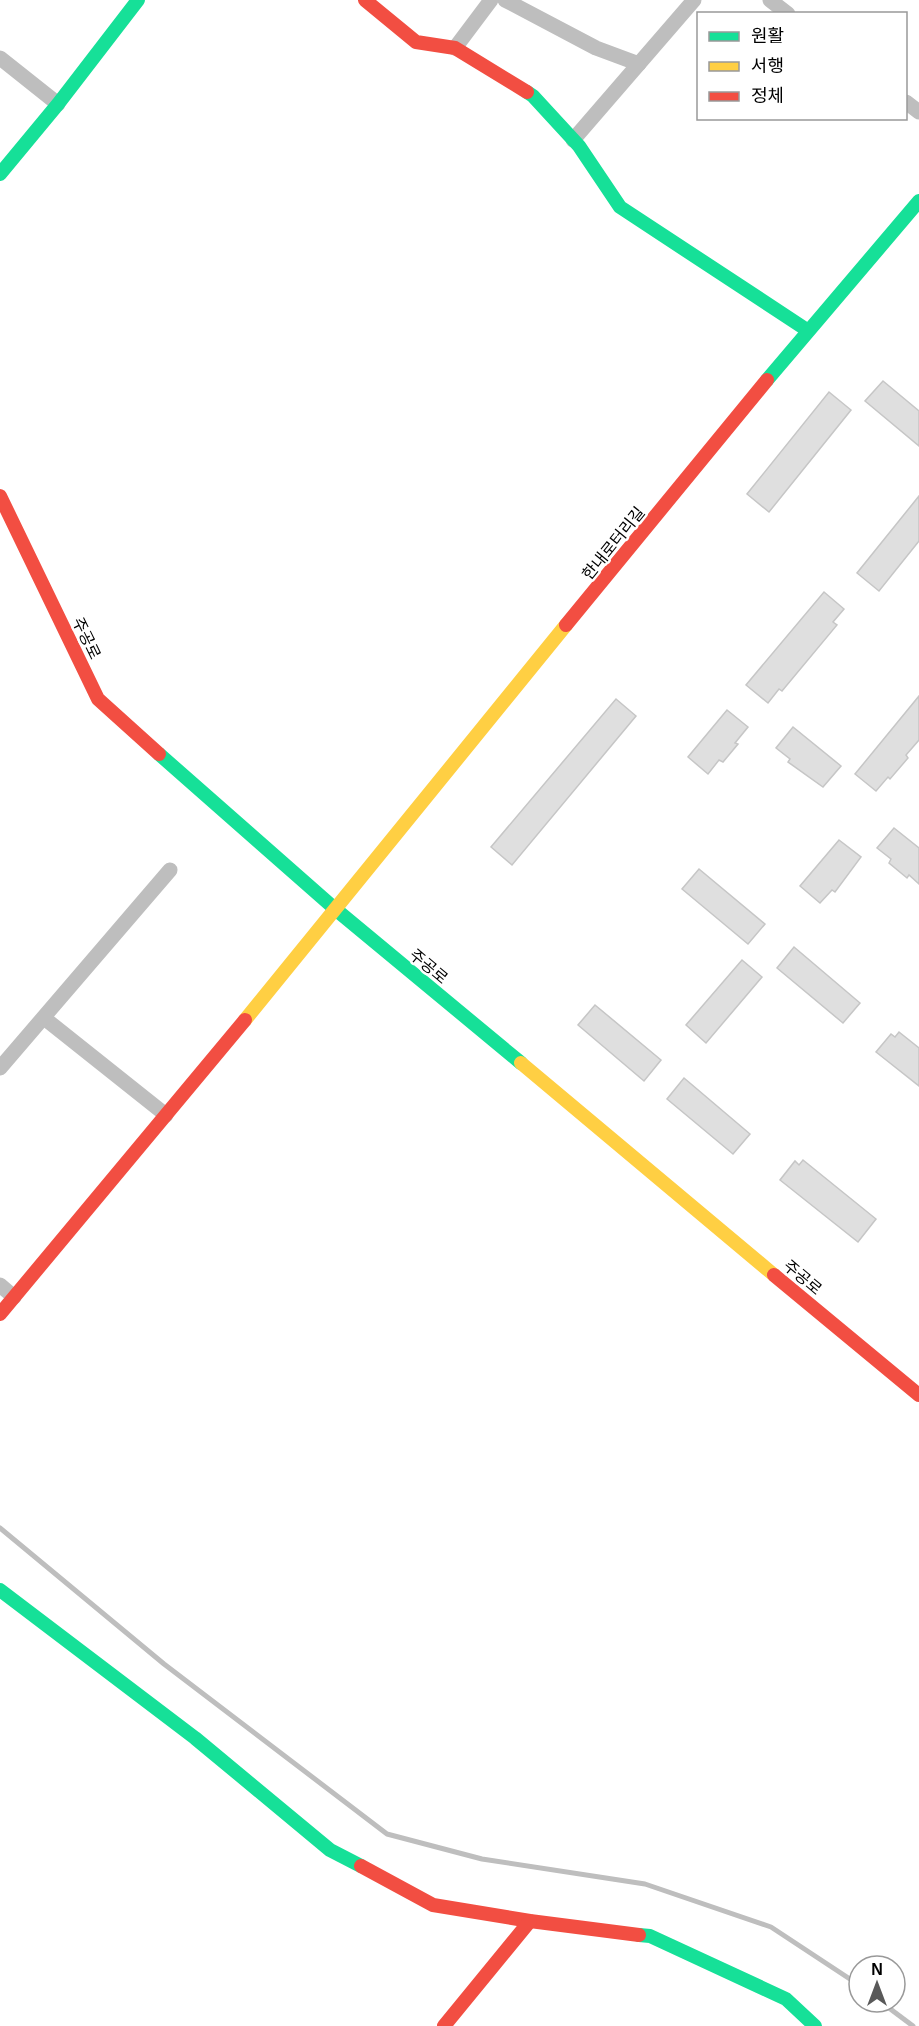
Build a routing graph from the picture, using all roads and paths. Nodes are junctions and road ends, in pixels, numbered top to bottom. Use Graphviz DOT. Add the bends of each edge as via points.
graph roads {
  1 [pos="138,0"];
  2 [pos="365,0"];
  3 [pos="491,0"];
  4 [pos="505,0"];
  5 [pos="694,0"];
  6 [pos="770,0"];
  7 [pos="785,12"];
  8 [pos="455,48"];
  9 [pos="0,58"];
  10 [pos="639,64"];
  11 [pos="907,103"];
  12 [pos="58,104"];
  13 [pos="919,112"];
  14 [pos="573,140"];
  15 [pos="0,174"];
  16 [pos="919,201"];
  17 [pos="807,330"];
  18 [pos="0,496"];
  19 [pos="170,870"];
  20 [pos="334,908"];
  21 [pos="44,1018"];
  22 [pos="0,1068"];
  23 [pos="166,1115"];
  24 [pos="0,1285"];
  25 [pos="14,1297"];
  26 [pos="0,1314"];
  27 [pos="919,1395"];
  28 [pos="0,1590"];
  29 [pos="530,1921"];
  30 [pos="444,2026"];
  31 [pos="815,2026"];
  1 -- 12 [label="street"];
  2 -- 8 [label="street" via="416,42"];
  3 -- 8 [label="street"];
  4 -- 10 [label="street" via="596,48"];
  5 -- 10 [label="street"];
  6 -- 7 [label="street"];
  8 -- 14 [label="street" via="533,96"];
  9 -- 12 [label="street"];
  10 -- 14 [label="street"];
  11 -- 13 [label="street"];
  12 -- 15 [label="street"];
  14 -- 17 [label="street" via="620,207"];
  16 -- 17 [label="street, 한내로터리길"];
  17 -- 20 [label="street, 한내로터리길"];
  18 -- 20 [label="street, 주공로" via="98,699"];
  19 -- 21 [label="street"];
  20 -- 23 [label="street, 한내로터리길"];
  20 -- 27 [label="street, 주공로"];
  21 -- 22 [label="street"];
  21 -- 23 [label="street"];
  23 -- 25 [label="street, 한내로터리길"];
  24 -- 25 [label="street"];
  25 -- 26 [label="street, 한내로터리길"];
  28 -- 29 [label="street" via="195,1738 330,1850 433,1905"];
  29 -- 30 [label="street"];
  29 -- 31 [label="street" via="650,1936 786,1998"];
}
